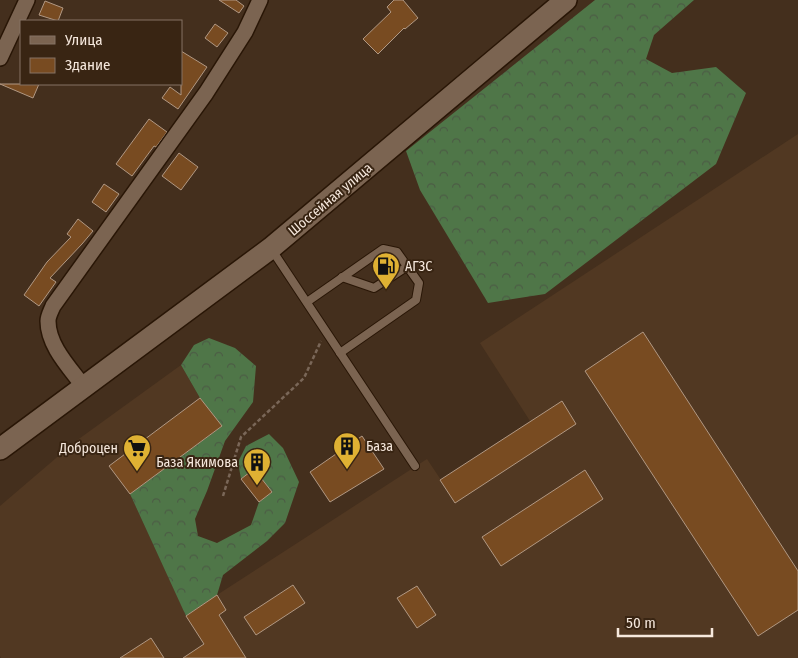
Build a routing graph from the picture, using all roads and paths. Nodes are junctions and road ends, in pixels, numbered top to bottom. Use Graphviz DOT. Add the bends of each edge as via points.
graph roads {
  1 [pos="26,0"];
  2 [pos="260,0"];
  3 [pos="566,0"];
  4 [pos="0,58"];
  5 [pos="271,248"];
  6 [pos="408,266"];
  7 [pos="342,277"];
  8 [pos="307,302"];
  9 [pos="326,331"];
  10 [pos="340,353"];
  11 [pos="84,387"];
  12 [pos="0,449"];
  13 [pos="415,466"];
  14 [pos="223,496"];
  1 -- 4 [label="street"];
  2 -- 11 [label="street" via="206,93 53,306 48,320 50,335 58,352"];
  3 -- 5 [label="street, Шоссейная улица"];
  5 -- 8 [label="lane"];
  5 -- 11 [label="street, Шоссейная улица"];
  6 -- 7 [label="lane" via="374,288"];
  6 -- 7 [label="lane" via="398,252 383,249"];
  6 -- 10 [label="lane" via="419,283 416,300"];
  7 -- 8 [label="lane"];
  8 -- 9 [label="lane"];
  9 -- 10 [label="lane"];
  9 -- 14 [label="path" via="304,378 240,437"];
  10 -- 13 [label="lane"];
  11 -- 12 [label="street, Шоссейная улица"];
}
